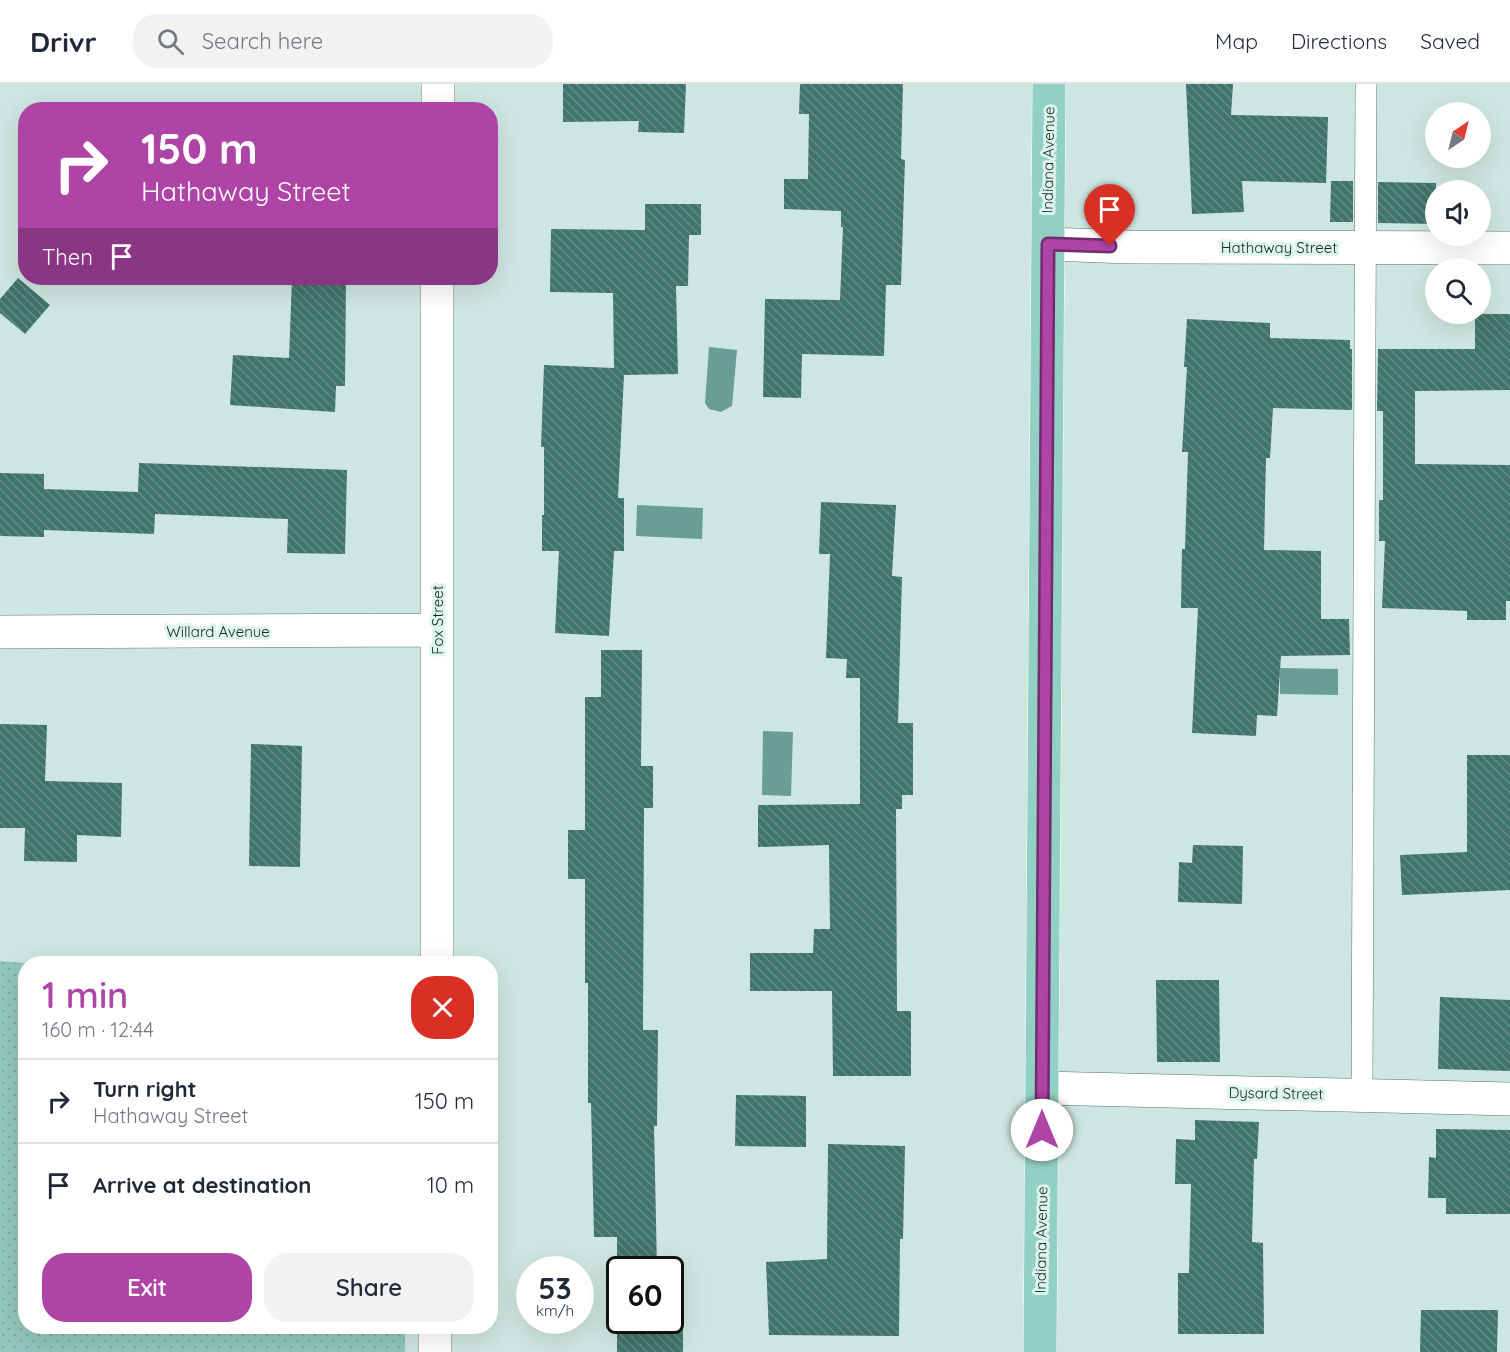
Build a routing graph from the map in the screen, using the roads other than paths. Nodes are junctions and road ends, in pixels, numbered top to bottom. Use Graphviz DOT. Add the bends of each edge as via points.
graph roads {
  1 [pos="438,84"];
  2 [pos="1049,84"];
  3 [pos="1366,84"];
  4 [pos="438,102"];
  5 [pos="1048,244"];
  6 [pos="1365,247"];
  7 [pos="1510,248"];
  8 [pos="437,285"];
  9 [pos="436,630"];
  10 [pos="0,633"];
  11 [pos="437,956"];
  12 [pos="1042,1088"];
  13 [pos="1362,1095"];
  14 [pos="1510,1099"];
  15 [pos="435,1334"];
  16 [pos="435,1352"];
  17 [pos="1040,1352"];
  1 -- 4 [label="street"];
  2 -- 5 [label="main road, Indiana Avenue"];
  3 -- 6 [label="lane"];
  5 -- 6 [label="street, Hathaway Street"];
  5 -- 12 [label="main road, Indiana Avenue"];
  6 -- 7 [label="street, Hathaway Street"];
  6 -- 13 [label="lane"];
  8 -- 9 [label="street, Fox Street"];
  9 -- 10 [label="street, Willard Avenue"];
  9 -- 11 [label="street, Fox Street"];
  12 -- 13 [label="street, Dysard Street"];
  12 -- 17 [label="main road, Indiana Avenue"];
  13 -- 14 [label="street, Dysard Street"];
  15 -- 16 [label="street"];
}
